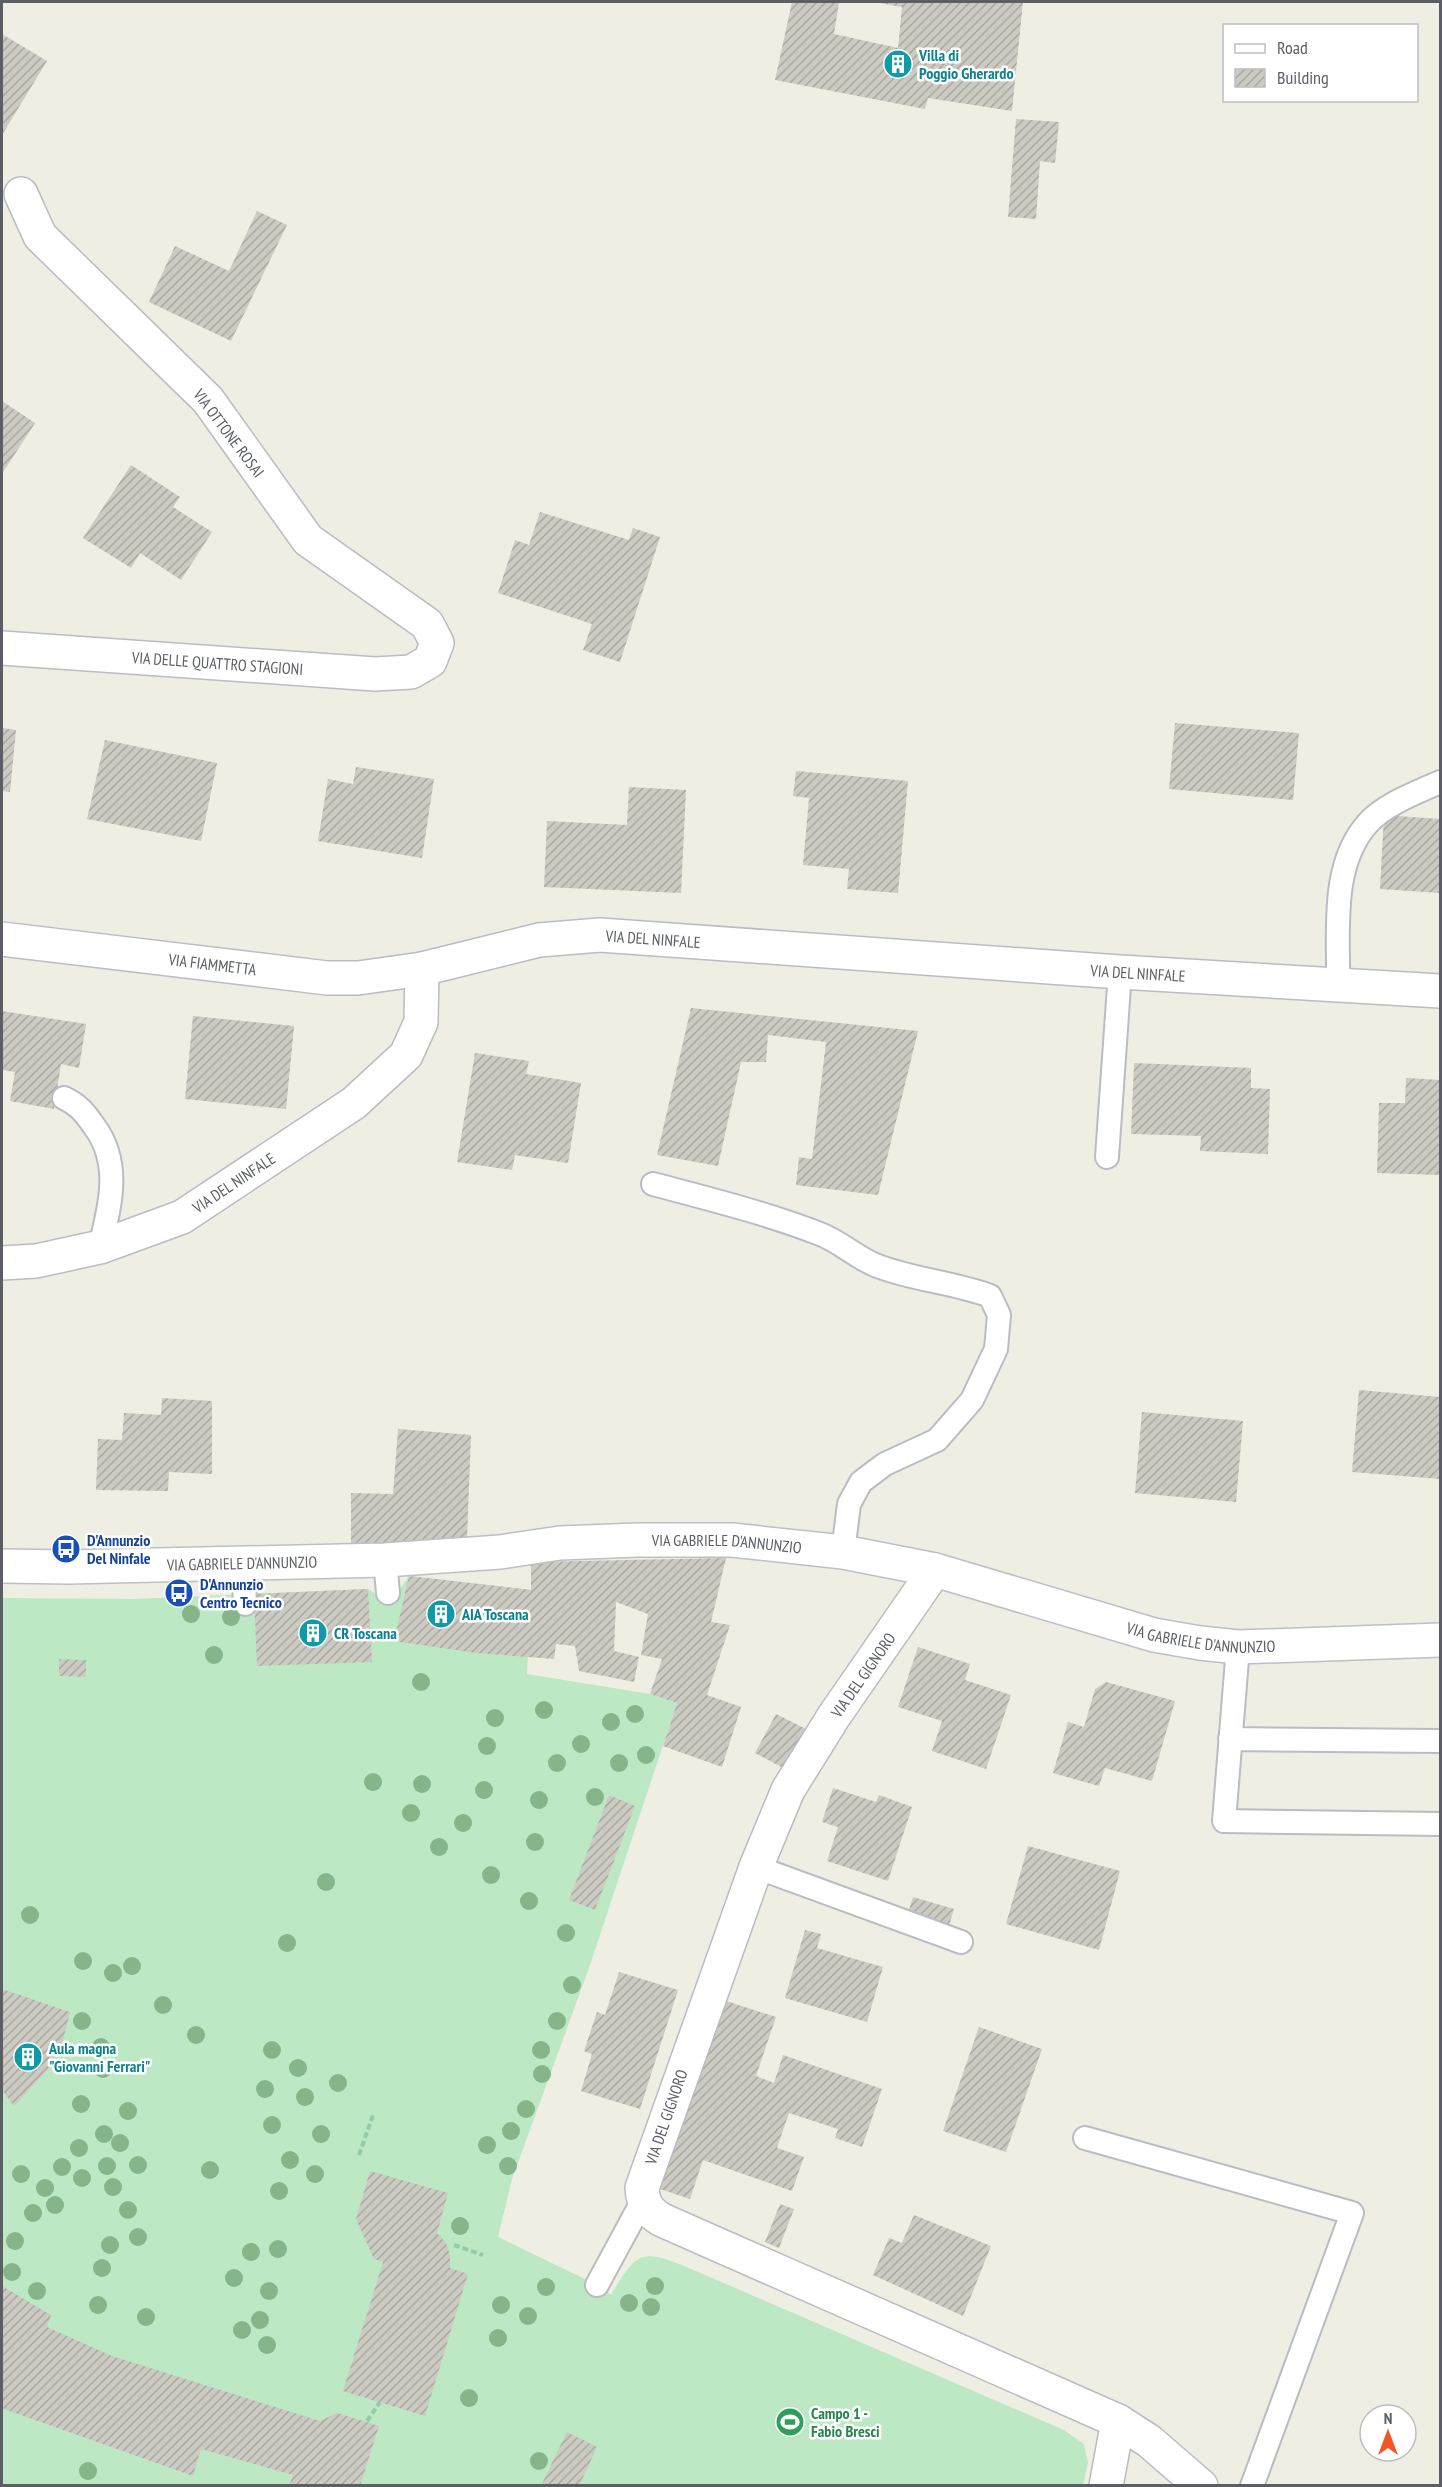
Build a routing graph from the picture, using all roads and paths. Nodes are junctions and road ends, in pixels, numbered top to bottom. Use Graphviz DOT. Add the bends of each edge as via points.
graph roads {
  1 [pos="21,194"];
  2 [pos="2,648"];
  3 [pos="430,661"];
  4 [pos="1440,782"];
  5 [pos="2,939"];
  6 [pos="422,969"];
  7 [pos="1120,972"];
  8 [pos="1338,984"];
  9 [pos="1440,991"];
  10 [pos="64,1098"];
  11 [pos="1107,1157"];
  12 [pos="653,1184"];
  13 [pos="100,1248"];
  14 [pos="2,1263"];
  15 [pos="843,1552"];
  16 [pos="385,1560"];
  17 [pos="243,1562"];
  18 [pos="2,1566"];
  19 [pos="935,1570"];
  20 [pos="388,1593"];
  21 [pos="245,1605"];
  22 [pos="1440,1640"];
  23 [pos="1238,1647"];
  24 [pos="1230,1739"];
  25 [pos="1440,1741"];
  26 [pos="1440,1824"];
  27 [pos="756,1867"];
  28 [pos="961,1942"];
  29 [pos="373,2115"];
  30 [pos="1085,2138"];
  31 [pos="359,2155"];
  32 [pos="643,2200"];
  33 [pos="454,2245"];
  34 [pos="483,2255"];
  35 [pos="597,2285"];
  36 [pos="380,2402"];
  37 [pos="367,2421"];
  38 [pos="1118,2421"];
  39 [pos="1106,2486"];
  40 [pos="1201,2486"];
  41 [pos="1252,2486"];
  1 -- 3 [label="street, VIA OTTONE ROSAI" via="40,236 208,400 308,540 427,624 437,643"];
  2 -- 3 [label="street, VIA DELLE QUATTRO STAGIONI" via="375,674 411,672"];
  4 -- 8 [label="lane" via="1403,798 1368,822 1352,846 1340,883"];
  5 -- 6 [label="street, VIA FIAMMETTA" via="327,978"];
  6 -- 7 [label="street, VIA DEL NINFALE" via="540,940 600,935"];
  6 -- 13 [label="street, VIA DEL NINFALE" via="421,1022 406,1055 354,1103 182,1216"];
  7 -- 8 [label="street, VIA DEL NINFALE"];
  7 -- 11 [label="lane"];
  8 -- 9 [label="street, VIA DEL NINFALE"];
  10 -- 13 [label="lane" via="80,1105 111,1157 111,1203"];
  12 -- 15 [label="lane" via="822,1234 874,1265 990,1296 999,1315 996,1349 972,1400 938,1440 885,1464 861,1482 849,1504"];
  13 -- 14 [label="street, VIA DEL NINFALE" via="36,1261"];
  15 -- 16 [label="street, VIA GABRIELE D'ANNUNZIO" via="732,1540 637,1540 560,1543 500,1552"];
  15 -- 19 [label="street, VIA GABRIELE D'ANNUNZIO"];
  16 -- 17 [label="street, VIA GABRIELE D'ANNUNZIO"];
  16 -- 20 [label="lane"];
  17 -- 18 [label="street, VIA GABRIELE D'ANNUNZIO"];
  17 -- 21 [label="lane"];
  19 -- 23 [label="street, VIA GABRIELE D'ANNUNZIO" via="1154,1635"];
  19 -- 27 [label="street, VIA DEL GIGNORO" via="788,1790"];
  22 -- 23 [label="street, VIA GABRIELE D'ANNUNZIO"];
  23 -- 24 [label="lane"];
  24 -- 25 [label="lane"];
  24 -- 26 [label="lane" via="1224,1821"];
  27 -- 28 [label="lane"];
  27 -- 32 [label="street, VIA DEL GIGNORO" via="642,2188"];
  29 -- 31 [label="path"];
  30 -- 41 [label="lane" via="1352,2213"];
  32 -- 35 [label="lane"];
  32 -- 38 [label="street" via="651,2214 662,2220"];
  33 -- 34 [label="path"];
  36 -- 37 [label="path"];
  38 -- 39 [label="street"];
  38 -- 40 [label="street" via="1149,2441"];
}
